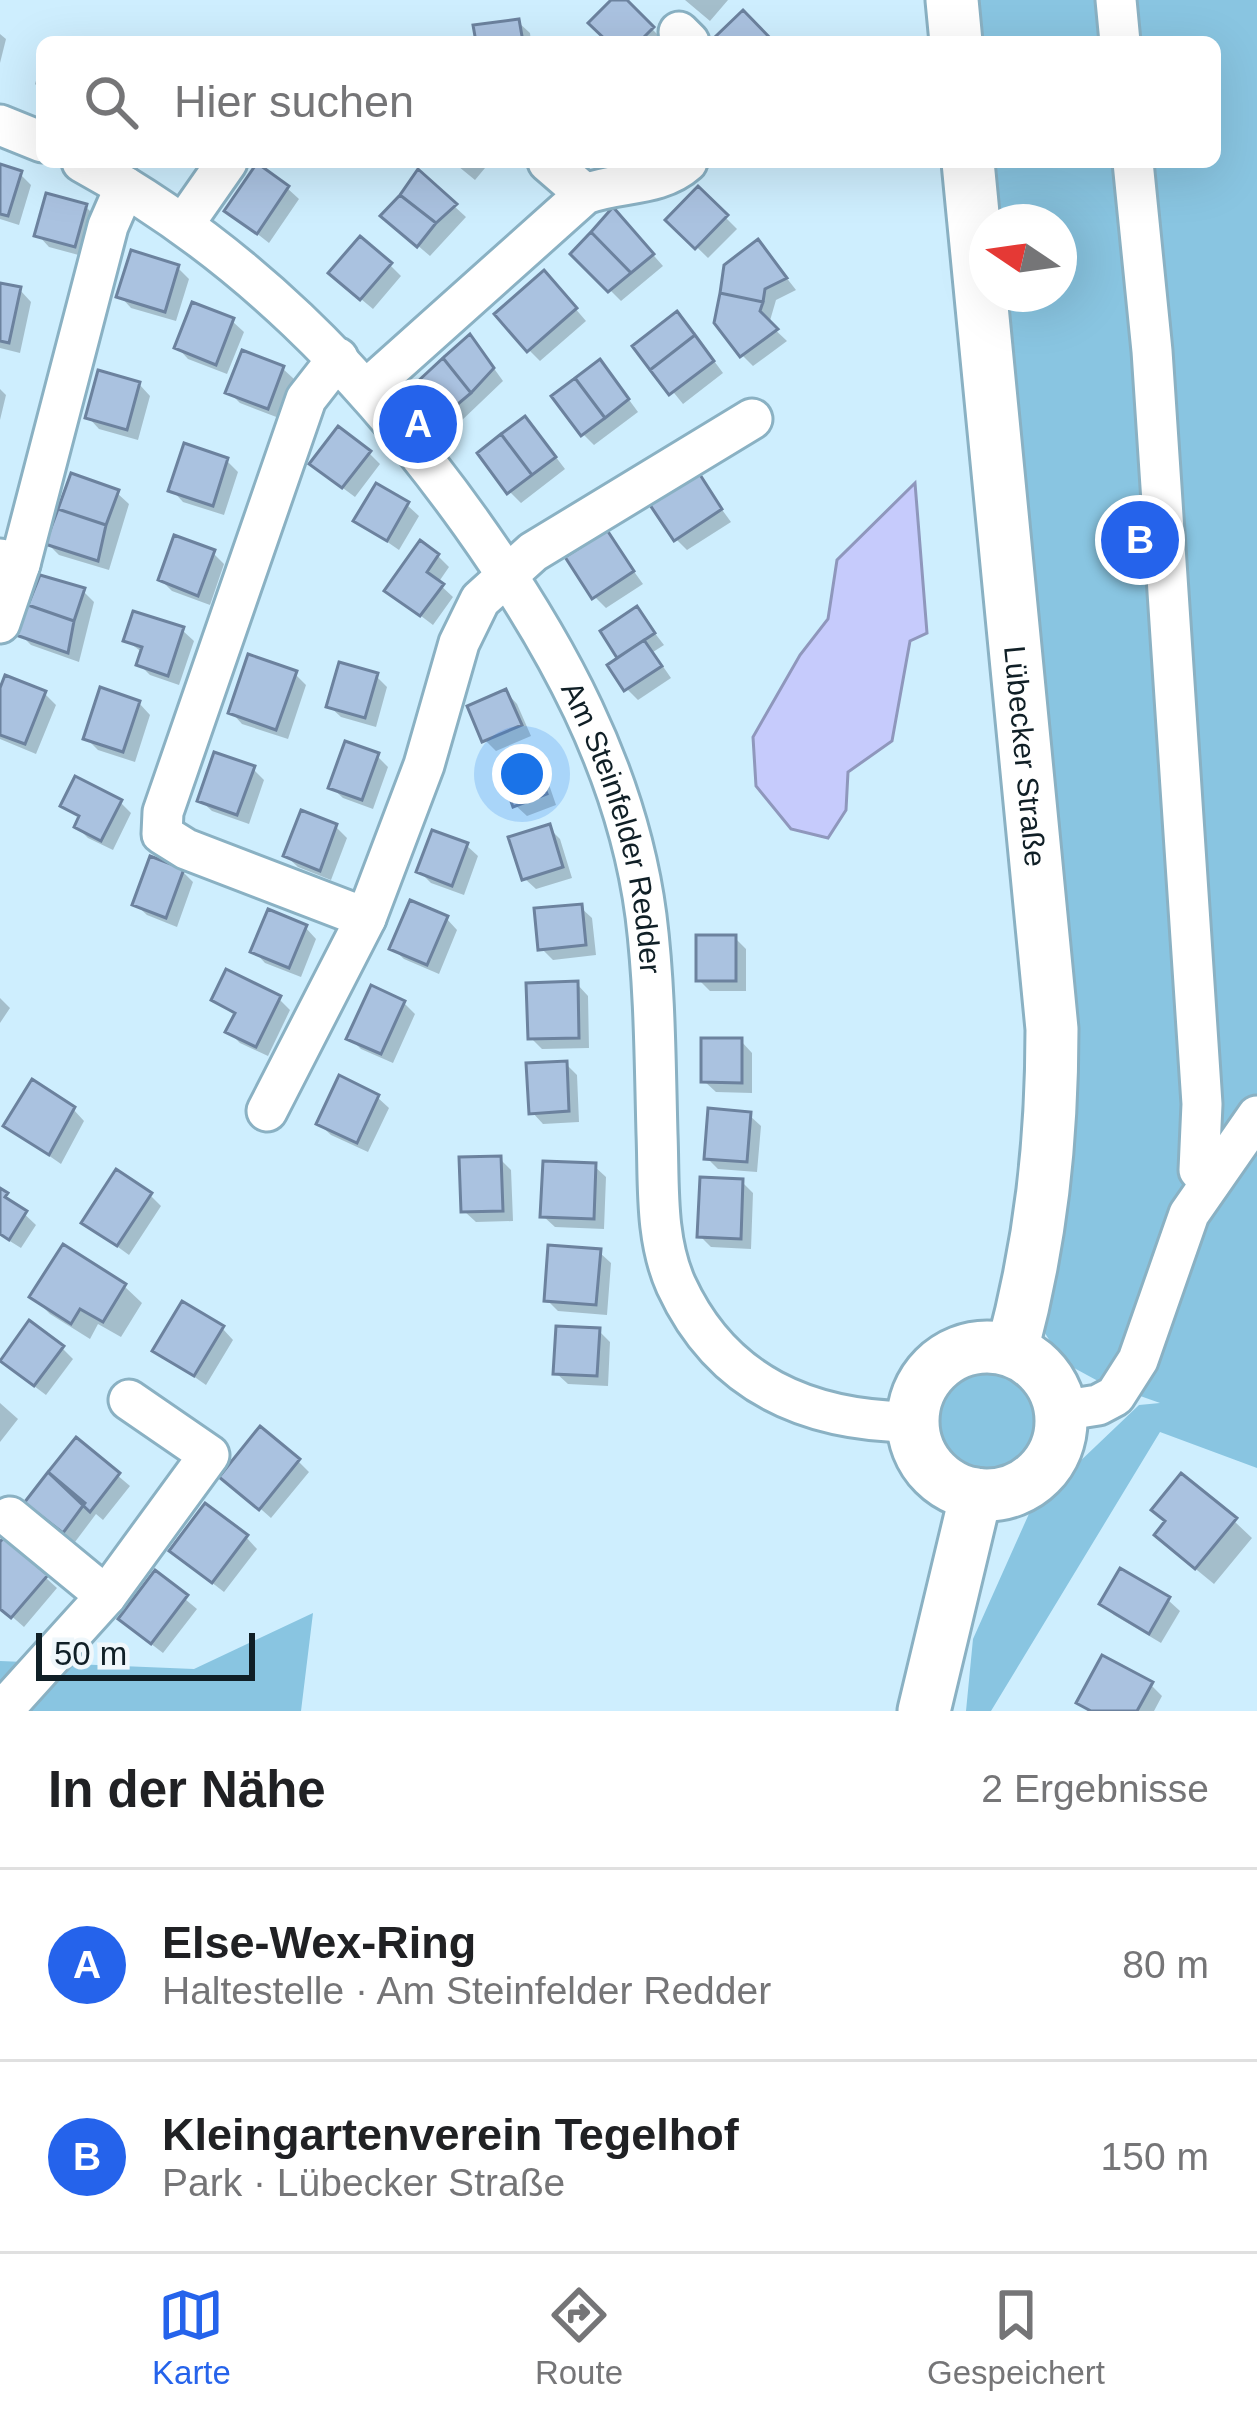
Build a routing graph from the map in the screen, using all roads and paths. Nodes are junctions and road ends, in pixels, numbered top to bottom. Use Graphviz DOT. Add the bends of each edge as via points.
graph roads {
  1 [pos="952,0"];
  2 [pos="1116,0"];
  3 [pos="955,36"];
  4 [pos="1119,36"];
  5 [pos="0,124"];
  6 [pos="36,139"];
  7 [pos="92,168"];
  8 [pos="223,168"];
  9 [pos="555,168"];
  10 [pos="680,168"];
  11 [pos="969,168"];
  12 [pos="1133,168"];
  13 [pos="125,188"];
  14 [pos="585,194"];
  15 [pos="183,225"];
  16 [pos="338,358"];
  17 [pos="367,389"];
  18 [pos="752,419"];
  19 [pos="10,561"];
  20 [pos="507,574"];
  21 [pos="0,623"];
  22 [pos="366,918"];
  23 [pos="267,1112"];
  24 [pos="1257,1116"];
  25 [pos="1210,1183"];
  26 [pos="1012,1350"];
  27 [pos="129,1400"];
  28 [pos="1060,1412"];
  29 [pos="912,1422"];
  30 [pos="976,1494"];
  31 [pos="10,1517"];
  32 [pos="106,1596"];
  33 [pos="2,1711"];
  34 [pos="924,1711"];
  1 -- 3 [label="main road"];
  2 -- 4 [label="street"];
  5 -- 6 [label="street"];
  7 -- 13 [label="street, Am Steinfelder Redder"];
  8 -- 15 [label="street"];
  9 -- 14 [label="street"];
  10 -- 14 [label="street"];
  11 -- 26 [label="main road, Lübecker Straße" via="1052,1029 1042,1217"];
  12 -- 25 [label="street" via="1202,1104 1198,1171"];
  13 -- 15 [label="street, Am Steinfelder Redder"];
  13 -- 19 [label="street"];
  14 -- 17 [label="street"];
  15 -- 16 [label="street, Am Steinfelder Redder"];
  16 -- 17 [label="street, Am Steinfelder Redder"];
  16 -- 22 [label="street" via="306,399 162,834"];
  17 -- 20 [label="street, Am Steinfelder Redder"];
  18 -- 20 [label="street"];
  19 -- 21 [label="street"];
  20 -- 22 [label="street" via="480,600 459,643"];
  20 -- 29 [label="street, Am Steinfelder Redder" via="594,729 636,856 652,996 659,1209 676,1286 718,1346 776,1395 836,1415"];
  22 -- 23 [label="street"];
  24 -- 25 [label="street"];
  25 -- 28 [label="street" via="1189,1214 1138,1360 1115,1396"];
  26 -- 28 [label="main road" via="1047,1376"];
  26 -- 29 [label="main road" via="971,1348 943,1360 920,1387"];
  27 -- 32 [label="street" via="209,1455"];
  28 -- 30 [label="main road" via="1054,1451 1036,1476 1004,1493"];
  29 -- 30 [label="main road" via="932,1471"];
  30 -- 34 [label="main road"];
  31 -- 32 [label="street"];
  32 -- 33 [label="street"];
}
